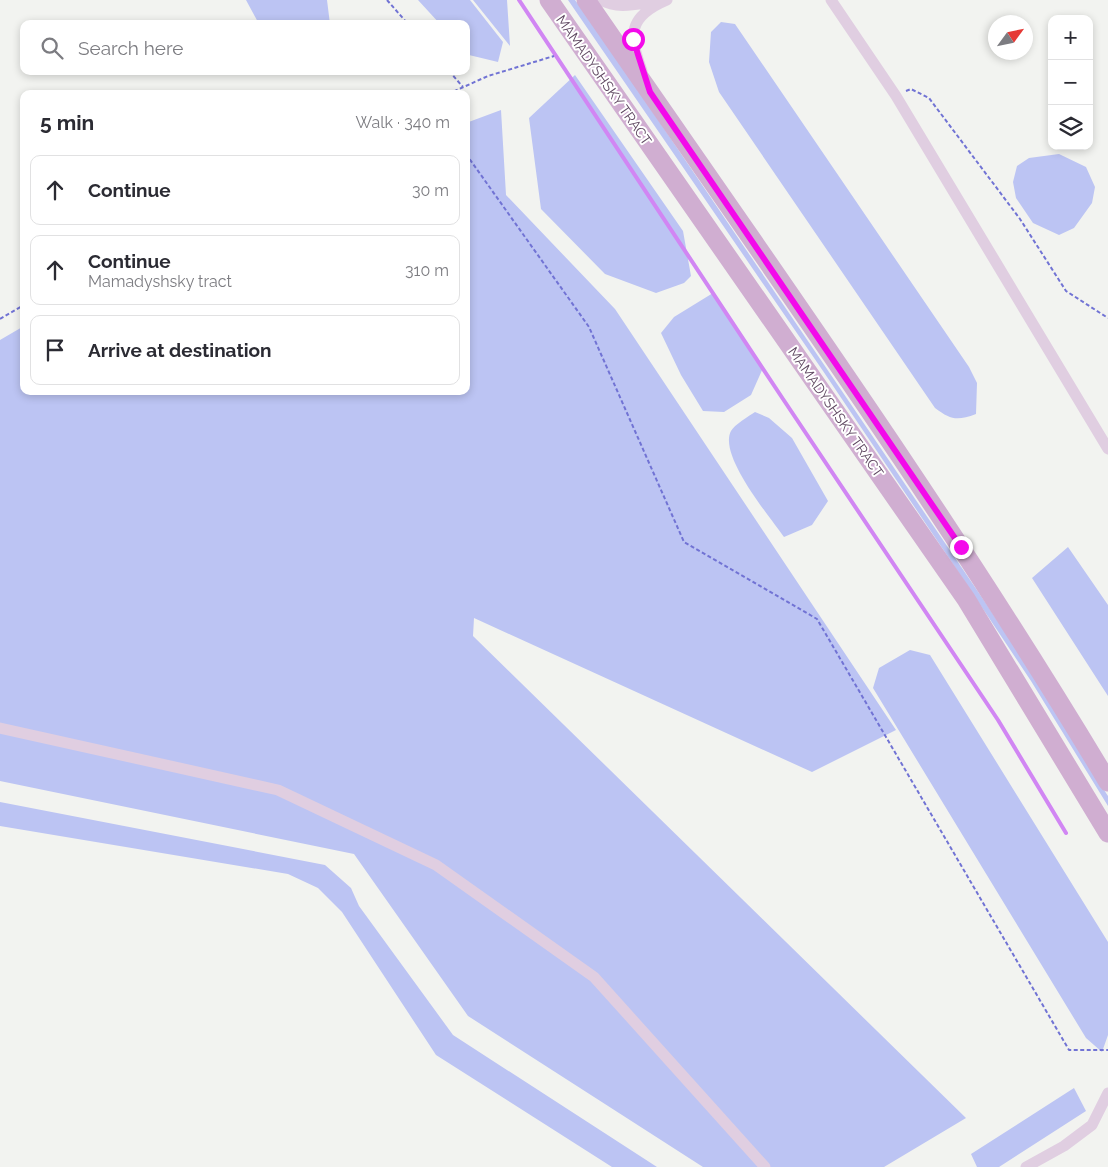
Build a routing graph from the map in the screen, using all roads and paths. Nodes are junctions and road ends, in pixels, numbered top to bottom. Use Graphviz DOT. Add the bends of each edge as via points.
graph roads {
  1 [pos="387,0"];
  2 [pos="549,0"];
  3 [pos="586,0"];
  4 [pos="601,0"];
  5 [pos="666,0"];
  6 [pos="831,0"];
  7 [pos="404,20"];
  8 [pos="554,56"];
  9 [pos="452,75"];
  10 [pos="463,87"];
  11 [pos="457,90"];
  12 [pos="650,92"];
  13 [pos="896,96"];
  14 [pos="470,160"];
  15 [pos="20,307"];
  16 [pos="1108,318"];
  17 [pos="0,319"];
  18 [pos="1108,450"];
  19 [pos="0,728"];
  20 [pos="1108,782"];
  21 [pos="1108,833"];
  22 [pos="1108,1050"];
  23 [pos="1108,1093"];
  24 [pos="765,1167"];
  25 [pos="1026,1167"];
  1 -- 7 [label="path"];
  2 -- 21 [label="main road, MAMADYSHSKY TRACT" via="966,599"];
  3 -- 12 [label="main road, MAMADYSHSKY TRACT"];
  4 -- 5 [label="street" via="619,6"];
  5 -- 12 [label="street" via="640,19 633,35"];
  6 -- 13 [label="street"];
  8 -- 10 [label="path"];
  9 -- 10 [label="path"];
  10 -- 11 [label="path"];
  12 -- 20 [label="main road, MAMADYSHSKY TRACT" via="961,547"];
  13 -- 16 [label="path" via="911,89 929,98 1020,219 1066,291"];
  13 -- 18 [label="street"];
  14 -- 22 [label="path" via="588,327 684,542 817,619 1069,1050"];
  15 -- 17 [label="path"];
  19 -- 24 [label="street" via="278,790 436,865 594,977"];
  23 -- 25 [label="street" via="1092,1124 1064,1146"];
}
